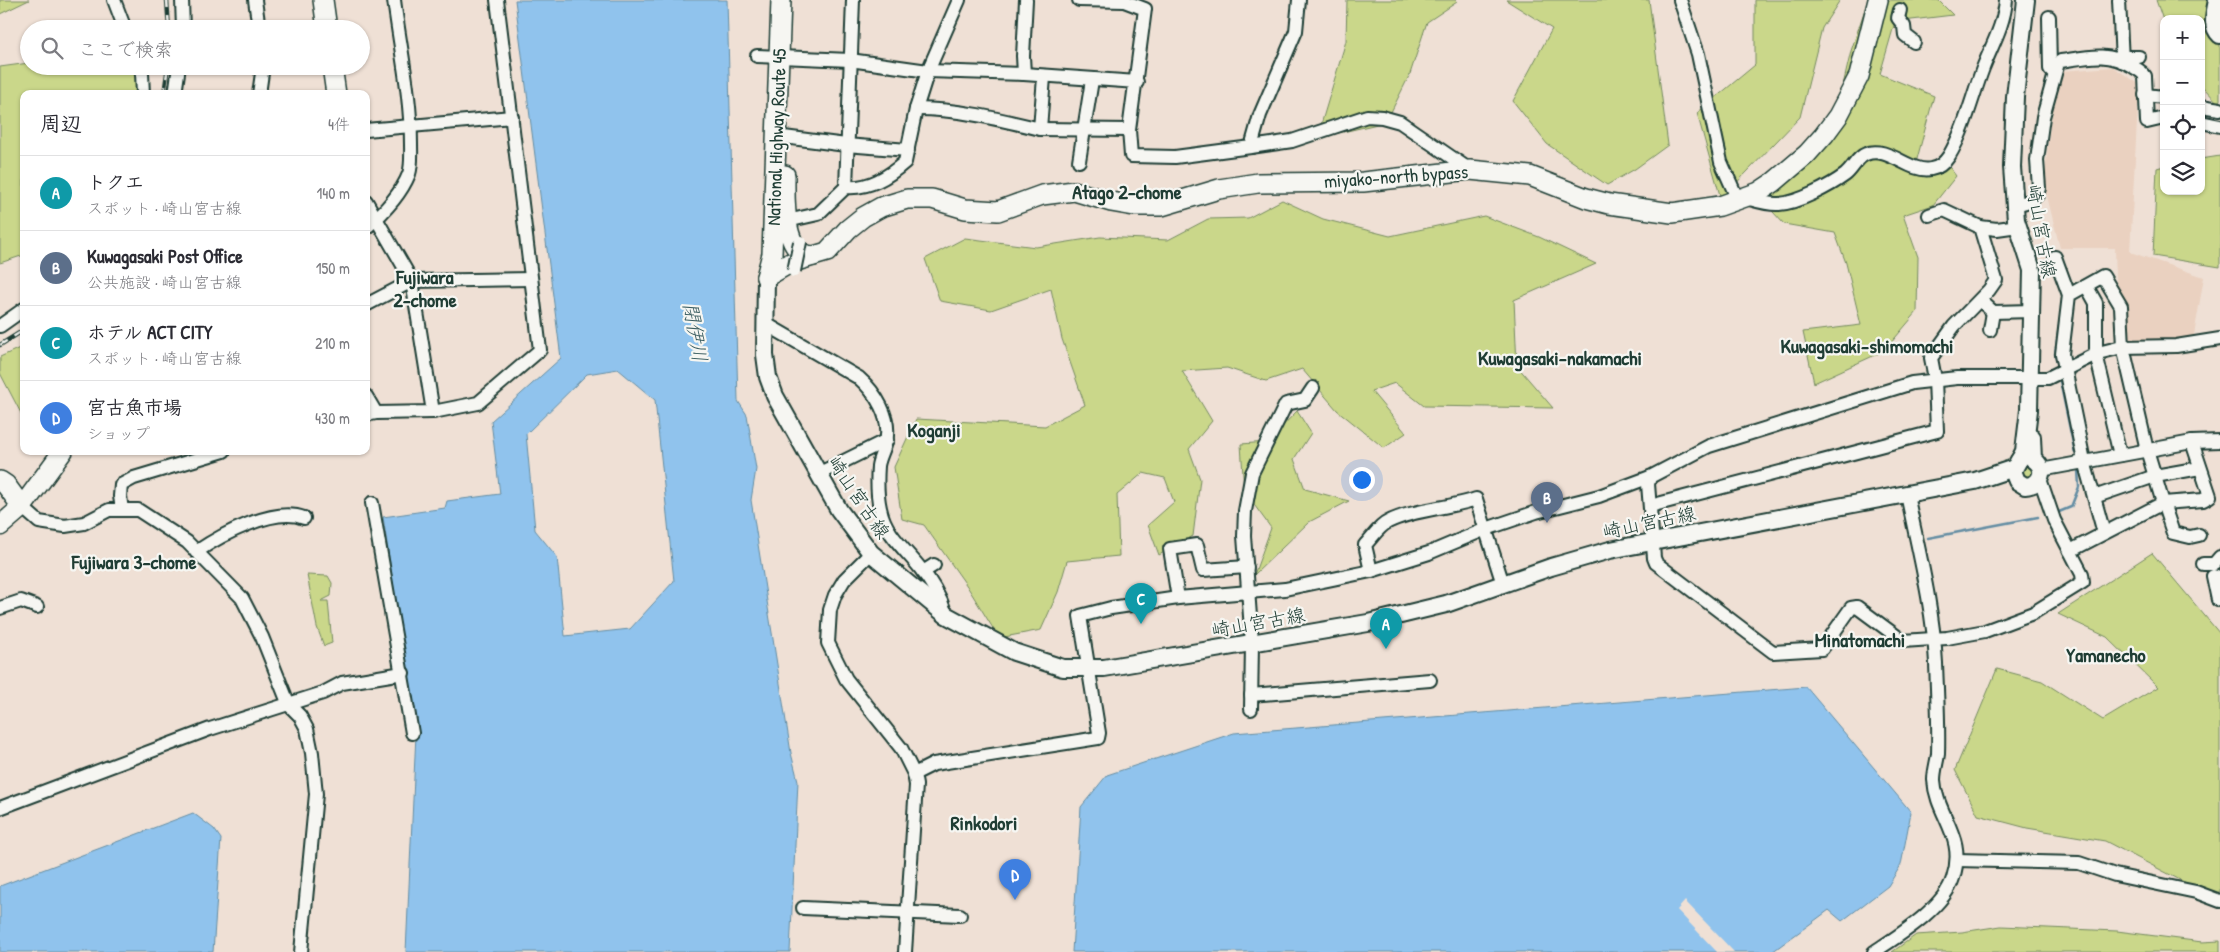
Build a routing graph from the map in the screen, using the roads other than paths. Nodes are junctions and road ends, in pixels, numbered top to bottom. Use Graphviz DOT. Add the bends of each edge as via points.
graph roads {
  1 [pos="114,0"];
  2 [pos="182,0"];
  3 [pos="255,0"];
  4 [pos="323,0"];
  5 [pos="394,0"];
  6 [pos="497,0"];
  7 [pos="781,0"];
  8 [pos="792,0"];
  9 [pos="853,0"];
  10 [pos="959,0"];
  11 [pos="1026,0"];
  12 [pos="1079,0"];
  13 [pos="1299,0"];
  14 [pos="1680,0"];
  15 [pos="1878,0"];
  16 [pos="1882,0"];
  17 [pos="2006,0"];
  18 [pos="2026,0"];
  19 [pos="2119,0"];
  20 [pos="2217,0"];
  21 [pos="2049,17"];
  22 [pos="122,20"];
  23 [pos="183,20"];
  24 [pos="258,20"];
  25 [pos="326,20"];
  26 [pos="2220,35"];
  27 [pos="1914,42"];
  28 [pos="757,56"];
  29 [pos="784,56"];
  30 [pos="2139,57"];
  31 [pos="2122,59"];
  32 [pos="850,60"];
  33 [pos="928,71"];
  34 [pos="2055,73"];
  35 [pos="1024,74"];
  36 [pos="141,75"];
  37 [pos="177,75"];
  38 [pos="262,75"];
  39 [pos="333,75"];
  40 [pos="1044,77"];
  41 [pos="1092,80"];
  42 [pos="1137,82"];
  43 [pos="143,90"];
  44 [pos="176,90"];
  45 [pos="260,90"];
  46 [pos="335,90"];
  47 [pos="2145,95"];
  48 [pos="2160,97"];
  49 [pos="2205,107"];
  50 [pos="916,109"];
  51 [pos="2220,109"];
  52 [pos="512,117"];
  53 [pos="2160,119"];
  54 [pos="2205,123"];
  55 [pos="412,126"];
  56 [pos="2220,126"];
  57 [pos="1040,129"];
  58 [pos="370,130"];
  59 [pos="1129,130"];
  60 [pos="1085,131"];
  61 [pos="780,136"];
  62 [pos="846,145"];
  63 [pos="1251,147"];
  64 [pos="908,150"];
  65 [pos="1079,161"];
  66 [pos="1470,170"];
  67 [pos="785,185"];
  68 [pos="846,187"];
  69 [pos="1742,199"];
  70 [pos="2015,205"];
  71 [pos="1929,215"];
  72 [pos="788,221"];
  73 [pos="371,223"];
  74 [pos="2018,226"];
  75 [pos="1980,227"];
  76 [pos="789,252"];
  77 [pos="2055,258"];
  78 [pos="766,277"];
  79 [pos="531,279"];
  80 [pos="412,281"];
  81 [pos="2087,287"];
  82 [pos="2069,295"];
  83 [pos="1980,300"];
  84 [pos="370,303"];
  85 [pos="2032,311"];
  86 [pos="20,312"];
  87 [pos="1993,312"];
  88 [pos="766,324"];
  89 [pos="0,326"];
  90 [pos="1990,330"];
  91 [pos="2220,339"];
  92 [pos="2124,347"];
  93 [pos="2096,354"];
  94 [pos="2065,369"];
  95 [pos="2030,377"];
  96 [pos="1935,379"];
  97 [pos="1313,388"];
  98 [pos="433,412"];
  99 [pos="371,414"];
  100 [pos="886,440"];
  101 [pos="2220,441"];
  102 [pos="2192,442"];
  103 [pos="2147,450"];
  104 [pos="60,455"];
  105 [pos="196,455"];
  106 [pos="2120,455"];
  107 [pos="2084,462"];
  108 [pos="2200,468"];
  109 [pos="2028,472"];
  110 [pos="818,474"];
  111 [pos="2155,476"];
  112 [pos="1650,477"];
  113 [pos="0,481"];
  114 [pos="1907,494"];
  115 [pos="2215,494"];
  116 [pos="2094,497"];
  117 [pos="0,500"];
  118 [pos="372,503"];
  119 [pos="2164,503"];
  120 [pos="1650,506"];
  121 [pos="22,507"];
  122 [pos="122,510"];
  123 [pos="304,518"];
  124 [pos="0,526"];
  125 [pos="1486,529"];
  126 [pos="2104,533"];
  127 [pos="2198,535"];
  128 [pos="1652,541"];
  129 [pos="2070,551"];
  130 [pos="196,552"];
  131 [pos="871,553"];
  132 [pos="2220,557"];
  133 [pos="2204,564"];
  134 [pos="1247,566"];
  135 [pos="1371,571"];
  136 [pos="2220,578"];
  137 [pos="1503,584"];
  138 [pos="1248,593"];
  139 [pos="2218,596"];
  140 [pos="1178,598"];
  141 [pos="0,608"];
  142 [pos="37,608"];
  143 [pos="946,615"];
  144 [pos="1934,639"];
  145 [pos="1252,643"];
  146 [pos="1088,669"];
  147 [pos="403,673"];
  148 [pos="1430,680"];
  149 [pos="1251,695"];
  150 [pos="289,705"];
  151 [pos="1251,708"];
  152 [pos="412,733"];
  153 [pos="914,774"];
  154 [pos="0,808"];
  155 [pos="1957,860"];
  156 [pos="2220,901"];
  157 [pos="803,908"];
  158 [pos="906,912"];
  159 [pos="960,915"];
  160 [pos="301,952"];
  161 [pos="904,952"];
  162 [pos="1874,952"];
  1 -- 22 [label="street"];
  2 -- 23 [label="street"];
  3 -- 24 [label="street"];
  4 -- 25 [label="highway"];
  5 -- 55 [label="street"];
  6 -- 52 [label="street"];
  7 -- 29 [label="highway, National Highway Route 45"];
  8 -- 29 [label="highway, National Highway Route 45"];
  9 -- 32 [label="street"];
  10 -- 33 [label="street"];
  11 -- 35 [label="street"];
  12 -- 42 [label="street" via="1124,2 1145,9"];
  13 -- 63 [label="street" via="1296,31 1260,115"];
  14 -- 69 [label="street" via="1698,54 1721,162"];
  15 -- 69 [label="highway, miyako-north bypass" via="1859,76 1838,116 1807,154 1774,182"];
  16 -- 27 [label="street" via="1903,12 1898,18 1904,26 1905,35"];
  17 -- 69 [label="street" via="2004,19 1970,107 1948,157 1938,167 1924,169 1885,154 1871,153 1863,156 1844,175 1793,200 1767,204"];
  18 -- 70 [label="main road, 崎山宮古線" via="2012,146"];
  19 -- 31 [label="street"];
  20 -- 26 [label="main road" via="2214,22"];
  21 -- 34 [label="street" via="2050,70"];
  28 -- 29 [label="street"];
  29 -- 32 [label="street"];
  29 -- 61 [label="highway, National Highway Route 45"];
  30 -- 31 [label="street"];
  31 -- 34 [label="street" via="2095,56 2061,61"];
  31 -- 47 [label="street" via="2143,73"];
  32 -- 33 [label="street"];
  32 -- 62 [label="street"];
  33 -- 35 [label="street"];
  33 -- 50 [label="street"];
  34 -- 70 [label="street" via="2043,116 2037,160 2037,195 2030,202"];
  35 -- 40 [label="street"];
  36 -- 43 [label="street"];
  37 -- 44 [label="street"];
  38 -- 45 [label="street"];
  39 -- 46 [label="highway"];
  40 -- 41 [label="street"];
  40 -- 57 [label="street"];
  41 -- 42 [label="street"];
  41 -- 60 [label="street"];
  42 -- 59 [label="street"];
  47 -- 48 [label="street"];
  47 -- 53 [label="street" via="2147,122"];
  49 -- 51 [label="street"];
  50 -- 57 [label="street" via="976,114"];
  50 -- 64 [label="street"];
  52 -- 55 [label="street"];
  52 -- 79 [label="street"];
  54 -- 56 [label="street"];
  55 -- 58 [label="street"];
  55 -- 73 [label="street" via="409,174"];
  57 -- 60 [label="street"];
  59 -- 60 [label="street"];
  59 -- 63 [label="street" via="1131,156 1174,158"];
  60 -- 65 [label="street"];
  61 -- 62 [label="street"];
  61 -- 67 [label="highway, National Highway Route 45"];
  61 -- 76 [label="highway, National Highway Route 45"];
  62 -- 64 [label="street"];
  62 -- 68 [label="street"];
  63 -- 66 [label="street" via="1292,142 1367,116 1382,117 1400,122"];
  64 -- 68 [label="street" via="905,162 895,171 867,186"];
  66 -- 69 [label="highway, miyako-north bypass" via="1530,176 1609,204 1672,213 1720,206"];
  66 -- 76 [label="highway, miyako-north bypass" via="1363,182 1258,183 1220,189 1162,206 1134,206 1074,191 1042,195 998,211 965,210 932,199 907,199 863,217 827,252"];
  67 -- 72 [label="highway, National Highway Route 45"];
  67 -- 76 [label="highway"];
  68 -- 72 [label="street" via="818,214"];
  70 -- 74 [label="main road, 崎山宮古線"];
  71 -- 75 [label="street" via="1944,210"];
  72 -- 76 [label="highway, National Highway Route 45"];
  73 -- 80 [label="street"];
  74 -- 75 [label="street"];
  74 -- 85 [label="main road, 崎山宮古線" via="2032,270"];
  75 -- 83 [label="street" via="1996,277"];
  76 -- 78 [label="highway"];
  76 -- 78 [label="highway" via="790,263"];
  77 -- 82 [label="street"];
  78 -- 88 [label="main road, 崎山宮古線"];
  79 -- 80 [label="street"];
  79 -- 98 [label="street" via="540,350 478,403"];
  80 -- 84 [label="street"];
  80 -- 98 [label="street"];
  81 -- 82 [label="street"];
  81 -- 92 [label="street" via="2103,276 2122,312"];
  81 -- 93 [label="street" via="2096,303"];
  82 -- 94 [label="street" via="2062,354"];
  83 -- 87 [label="street"];
  83 -- 96 [label="street" via="1954,326 1931,358"];
  85 -- 87 [label="street"];
  85 -- 95 [label="main road, 崎山宮古線"];
  86 -- 89 [label="street"];
  87 -- 90 [label="street"];
  88 -- 100 [label="street" via="867,385 886,420"];
  88 -- 110 [label="main road, 崎山宮古線" via="768,377 785,416"];
  91 -- 92 [label="street" via="2176,346"];
  92 -- 93 [label="street"];
  92 -- 103 [label="street"];
  93 -- 94 [label="street"];
  93 -- 106 [label="street"];
  94 -- 95 [label="street" via="2048,378"];
  94 -- 107 [label="street"];
  95 -- 96 [label="street"];
  95 -- 109 [label="main road, 崎山宮古線"];
  96 -- 112 [label="street" via="1747,432 1709,446"];
  96 -- 120 [label="street" via="1937,431"];
  97 -- 134 [label="street" via="1305,400 1286,404 1252,472 1245,511"];
  98 -- 99 [label="street"];
  100 -- 110 [label="street"];
  100 -- 143 [label="street" via="878,465 878,498 886,528 928,568"];
  101 -- 102 [label="street"];
  102 -- 103 [label="street"];
  102 -- 108 [label="street"];
  103 -- 106 [label="street"];
  103 -- 111 [label="street"];
  104 -- 121 [label="highway"];
  105 -- 122 [label="street" via="122,484"];
  106 -- 107 [label="street"];
  107 -- 109 [label="street"];
  107 -- 116 [label="street"];
  108 -- 111 [label="street"];
  108 -- 115 [label="street"];
  109 -- 114 [label="main road, 崎山宮古線"];
  109 -- 129 [label="street"];
  110 -- 131 [label="main road, 崎山宮古線" via="839,510"];
  111 -- 116 [label="street"];
  111 -- 119 [label="street"];
  112 -- 120 [label="street"];
  112 -- 125 [label="street" via="1599,496"];
  113 -- 121 [label="highway"];
  114 -- 128 [label="main road, 崎山宮古線"];
  114 -- 144 [label="street"];
  115 -- 119 [label="street" via="2202,500"];
  116 -- 126 [label="street"];
  117 -- 121 [label="highway"];
  118 -- 147 [label="street"];
  119 -- 126 [label="street"];
  119 -- 127 [label="street" via="2173,534"];
  120 -- 128 [label="street"];
  121 -- 122 [label="street" via="39,522 65,526 84,523 109,510"];
  121 -- 124 [label="highway"];
  122 -- 130 [label="street" via="138,510 187,542"];
  123 -- 130 [label="street" via="291,515 259,521 218,537"];
  125 -- 135 [label="street" via="1429,553"];
  125 -- 135 [label="street" via="1476,499 1386,522 1365,545"];
  125 -- 137 [label="street"];
  126 -- 129 [label="street"];
  128 -- 137 [label="main road, 崎山宮古線" via="1575,560"];
  128 -- 144 [label="street" via="1656,563 1773,652 1822,649 1851,608 1857,607 1903,641"];
  129 -- 144 [label="street" via="2084,578 2081,584 2018,620 1970,635"];
  130 -- 150 [label="street" via="242,598 262,637"];
  131 -- 143 [label="main road, 崎山宮古線"];
  131 -- 153 [label="street" via="844,580 835,595 830,610 828,643 846,679 901,748"];
  132 -- 133 [label="street" via="2214,564"];
  134 -- 138 [label="street"];
  134 -- 140 [label="street" via="1203,570 1197,545 1170,549"];
  135 -- 138 [label="street" via="1321,583"];
  136 -- 139 [label="street" via="2213,576"];
  137 -- 145 [label="main road, 崎山宮古線" via="1446,604 1378,620"];
  138 -- 140 [label="street"];
  138 -- 145 [label="street"];
  140 -- 146 [label="street" via="1080,616"];
  141 -- 142 [label="street" via="21,601"];
  143 -- 146 [label="main road, 崎山宮古線" via="1030,658 1064,668"];
  144 -- 155 [label="street" via="1938,746 1934,780 1957,848"];
  145 -- 146 [label="main road, 崎山宮古線"];
  145 -- 149 [label="street"];
  146 -- 153 [label="street" via="1100,733 1098,738 934,764"];
  147 -- 150 [label="street" via="342,683"];
  147 -- 152 [label="street"];
  148 -- 149 [label="street"];
  149 -- 151 [label="street"];
  150 -- 154 [label="street" via="210,729"];
  150 -- 160 [label="street" via="308,729 316,794"];
  153 -- 158 [label="street" via="916,784"];
  155 -- 156 [label="street" via="2079,863"];
  155 -- 162 [label="street" via="1953,879 1942,899"];
  157 -- 158 [label="street"];
  158 -- 159 [label="street"];
  158 -- 161 [label="street"];
}
